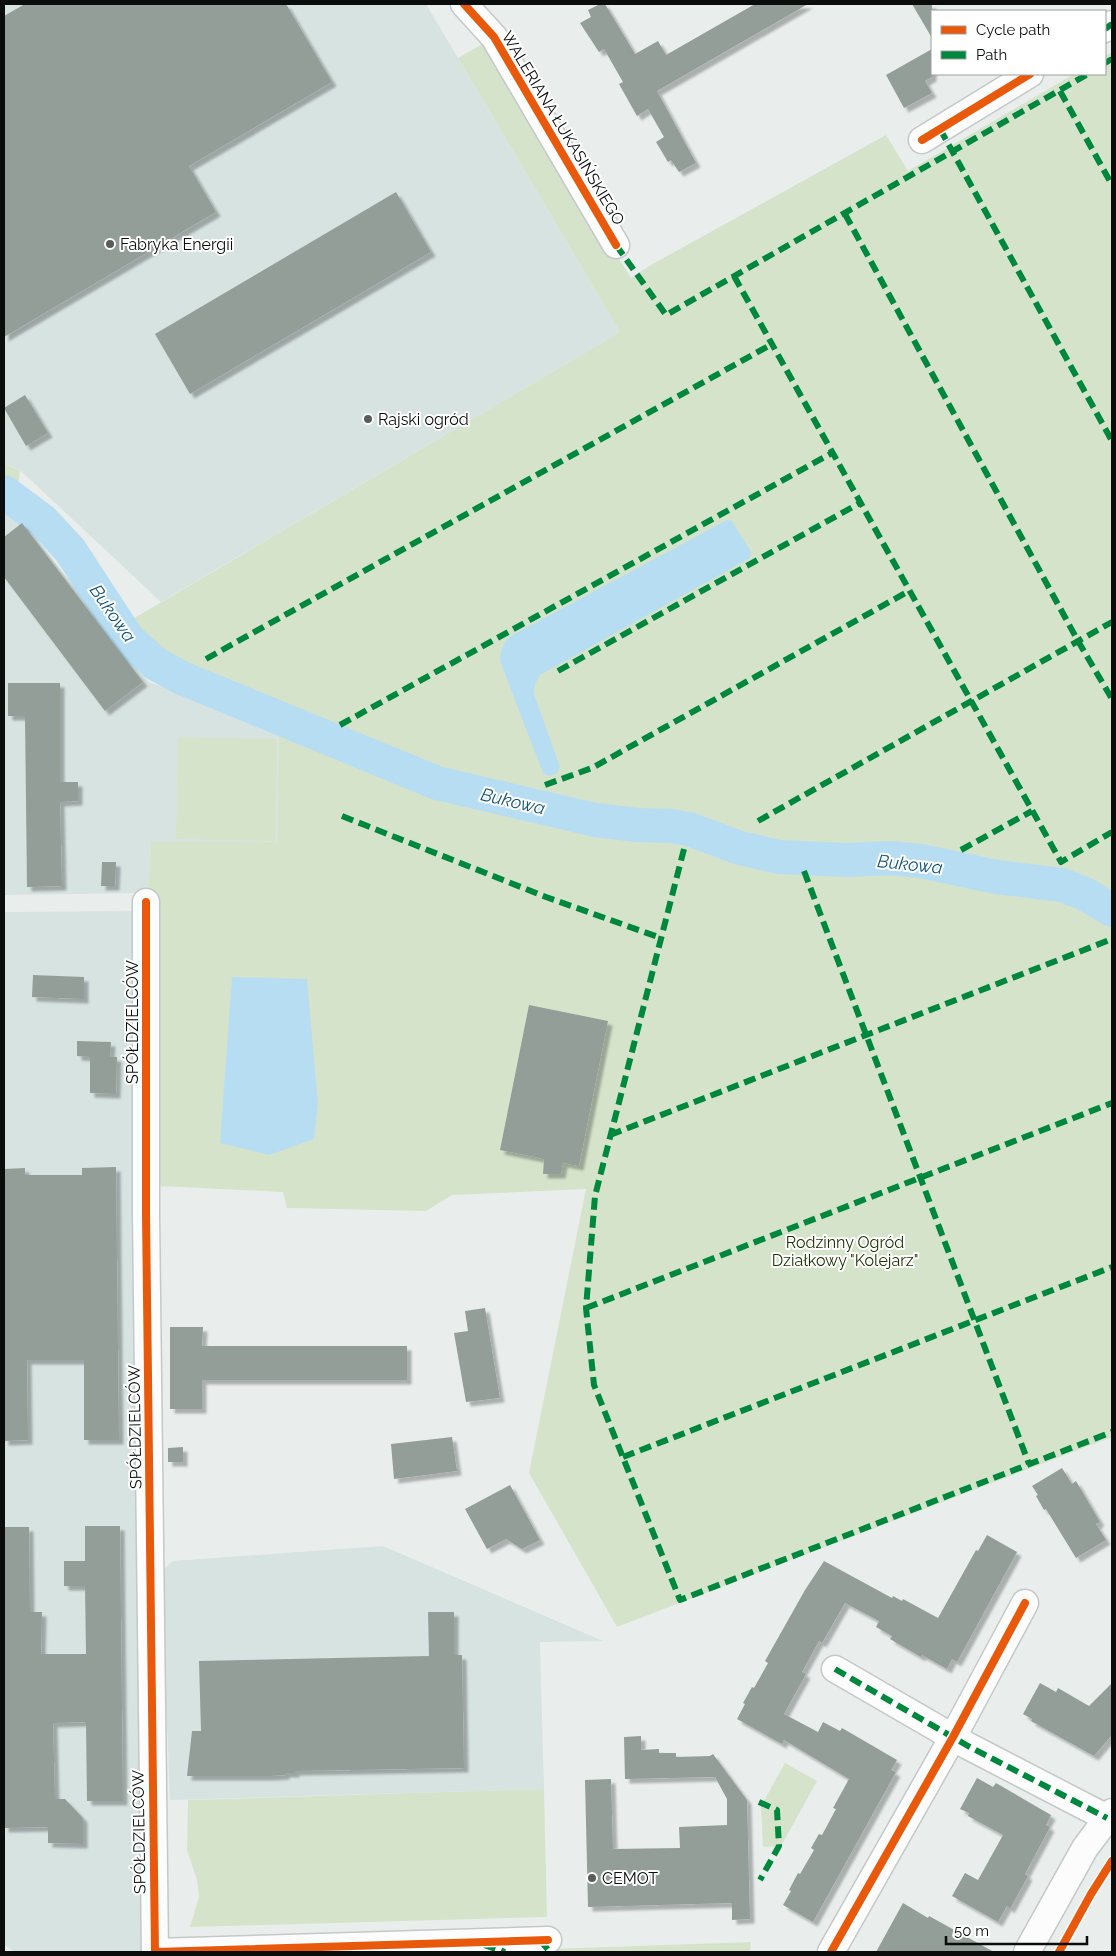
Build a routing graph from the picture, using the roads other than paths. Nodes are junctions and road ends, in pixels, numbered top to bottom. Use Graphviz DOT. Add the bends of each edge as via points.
graph roads {
  1 [pos="464,4"];
  2 [pos="1028,75"];
  3 [pos="922,140"];
  4 [pos="616,244"];
  5 [pos="146,902"];
  6 [pos="1025,1603"];
  7 [pos="835,1669"];
  8 [pos="953,1737"];
  9 [pos="1110,1815"];
  10 [pos="548,1940"];
  11 [pos="155,1952"];
  12 [pos="831,1952"];
  13 [pos="1027,1952"];
  1 -- 4 [label="street, WALERIANA ŁUKASIŃSKIEGO" via="494,37"];
  2 -- 3 [label="street"];
  5 -- 11 [label="street, SPÓŁDZIELCÓW" via="146,1214"];
  6 -- 8 [label="street"];
  7 -- 8 [label="street"];
  8 -- 9 [label="street"];
  8 -- 12 [label="street"];
  9 -- 13 [label="street" via="1085,1848"];
  10 -- 11 [label="street, SPÓŁDZIELCÓW"];
}
